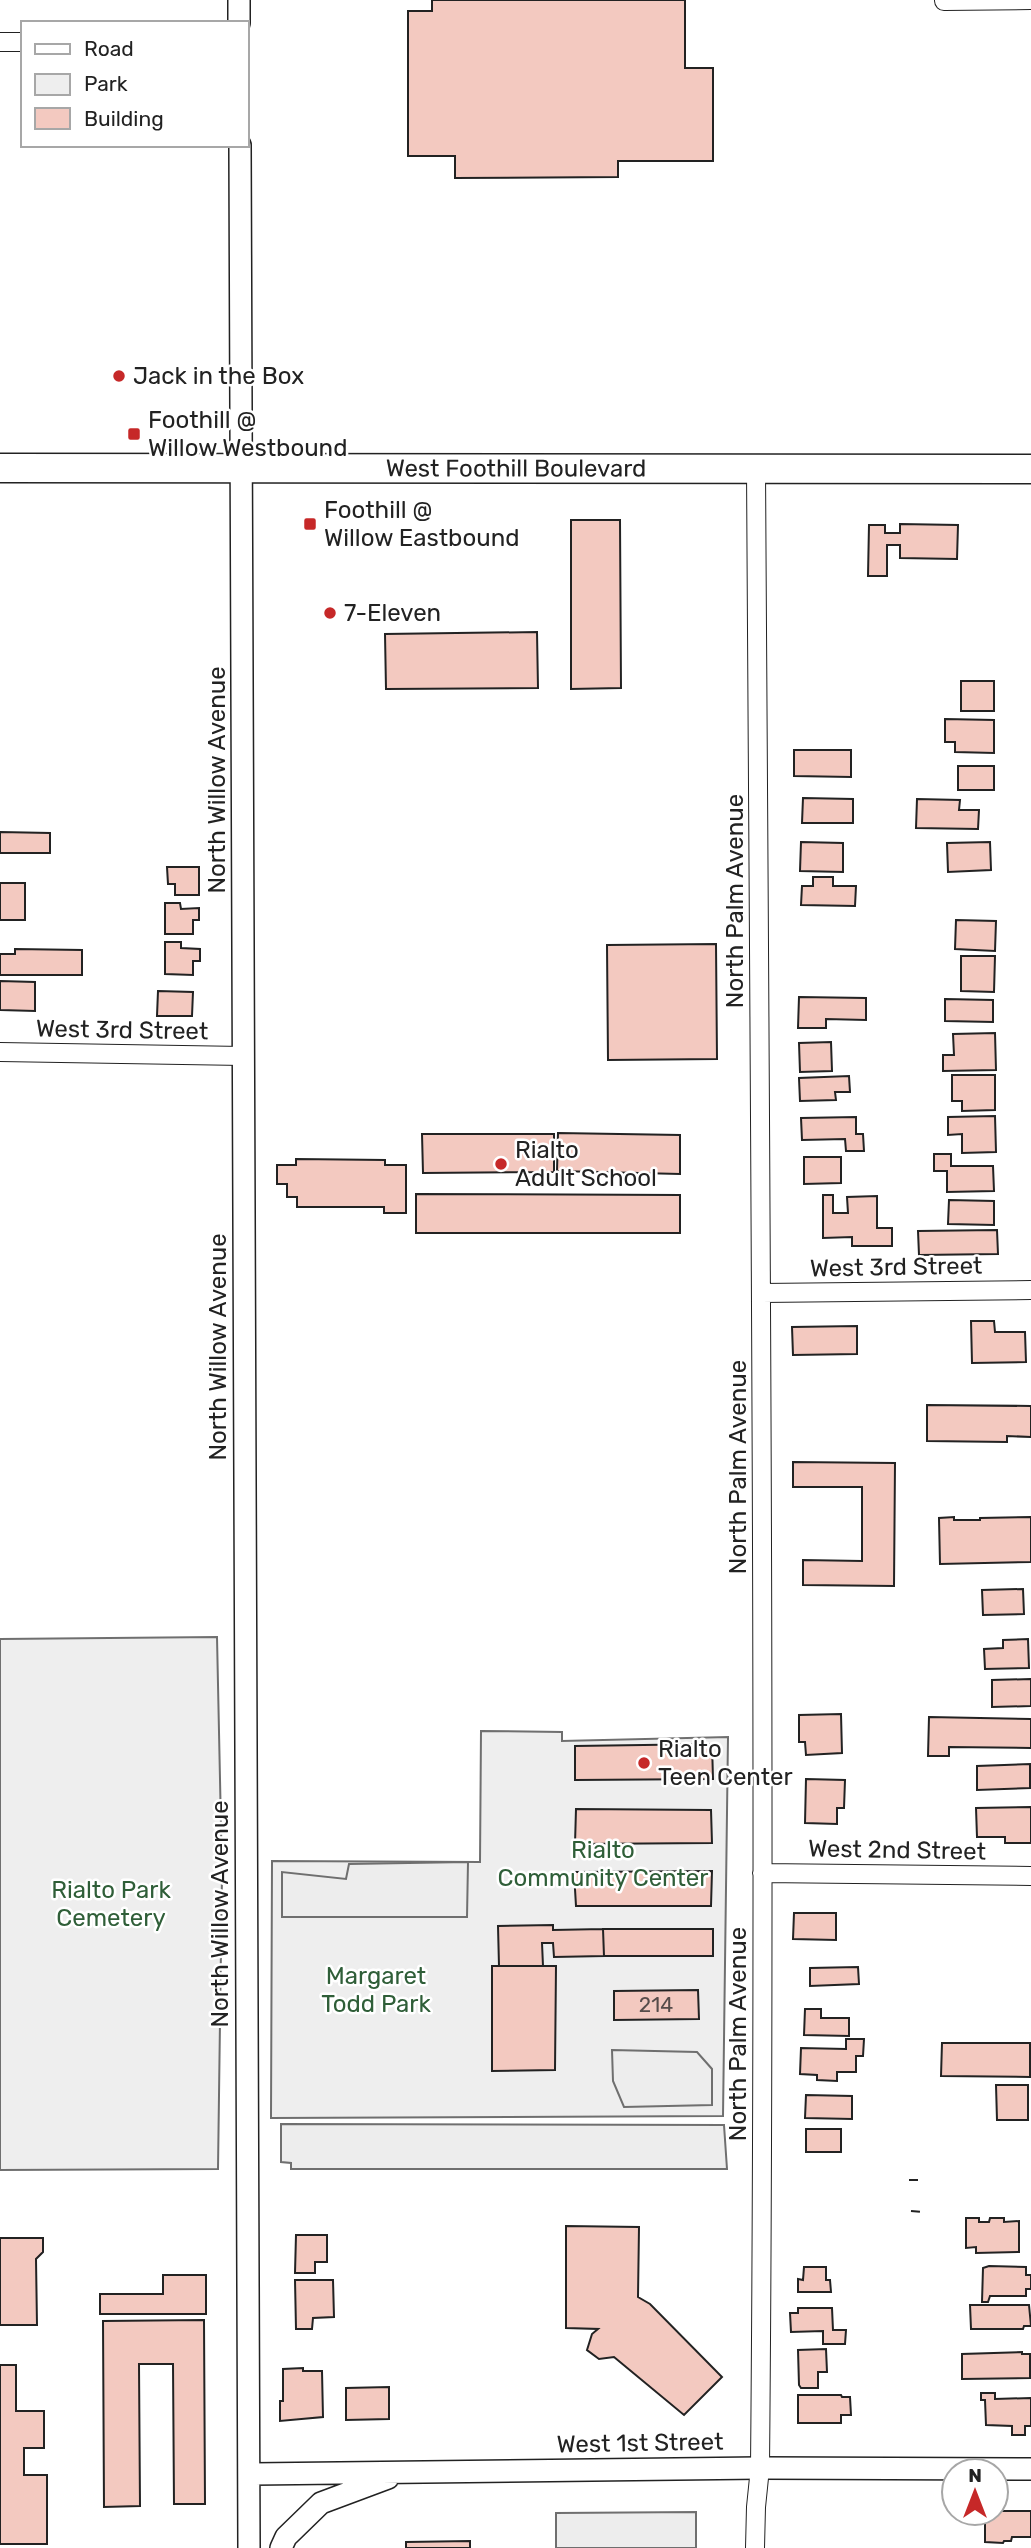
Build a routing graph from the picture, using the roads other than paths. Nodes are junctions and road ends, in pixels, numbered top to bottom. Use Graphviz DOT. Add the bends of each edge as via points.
graph roads {
  1 [pos="239,0"];
  2 [pos="1031,0"];
  3 [pos="944,1"];
  4 [pos="239,21"];
  5 [pos="0,42"];
  6 [pos="21,42"];
  7 [pos="240,147"];
  8 [pos="756,467"];
  9 [pos="0,468"];
  10 [pos="242,468"];
  11 [pos="1031,468"];
  12 [pos="0,1052"];
  13 [pos="243,1056"];
  14 [pos="1031,1290"];
  15 [pos="762,1293"];
  16 [pos="762,1873"];
  17 [pos="1031,1876"];
  18 [pos="760,2468"];
  19 [pos="1031,2469"];
  20 [pos="403,2472"];
  21 [pos="250,2474"];
  22 [pos="249,2548"];
  23 [pos="281,2548"];
  24 [pos="755,2548"];
  1 -- 4 [label="street"];
  2 -- 3 [label="street"];
  5 -- 6 [label="street"];
  7 -- 10 [label="street, North Willow Avenue"];
  8 -- 10 [label="main road, West Foothill Boulevard"];
  8 -- 11 [label="main road, West Foothill Boulevard"];
  8 -- 15 [label="street, North Palm Avenue"];
  9 -- 10 [label="main road, West Foothill Boulevard"];
  10 -- 13 [label="street, North Willow Avenue"];
  12 -- 13 [label="street, West 3rd Street"];
  13 -- 21 [label="street, North Willow Avenue"];
  14 -- 15 [label="street, West 3rd Street"];
  15 -- 16 [label="street, North Palm Avenue"];
  16 -- 17 [label="street, West 2nd Street"];
  16 -- 18 [label="street, North Palm Avenue"];
  18 -- 19 [label="street, West 1st Street"];
  18 -- 20 [label="street, West 1st Street"];
  18 -- 24 [label="street, North Palm Avenue"];
  20 -- 21 [label="street, West 1st Street"];
  20 -- 23 [label="street" via="321,2503 286,2537"];
  21 -- 22 [label="street, North Willow Avenue"];
}
